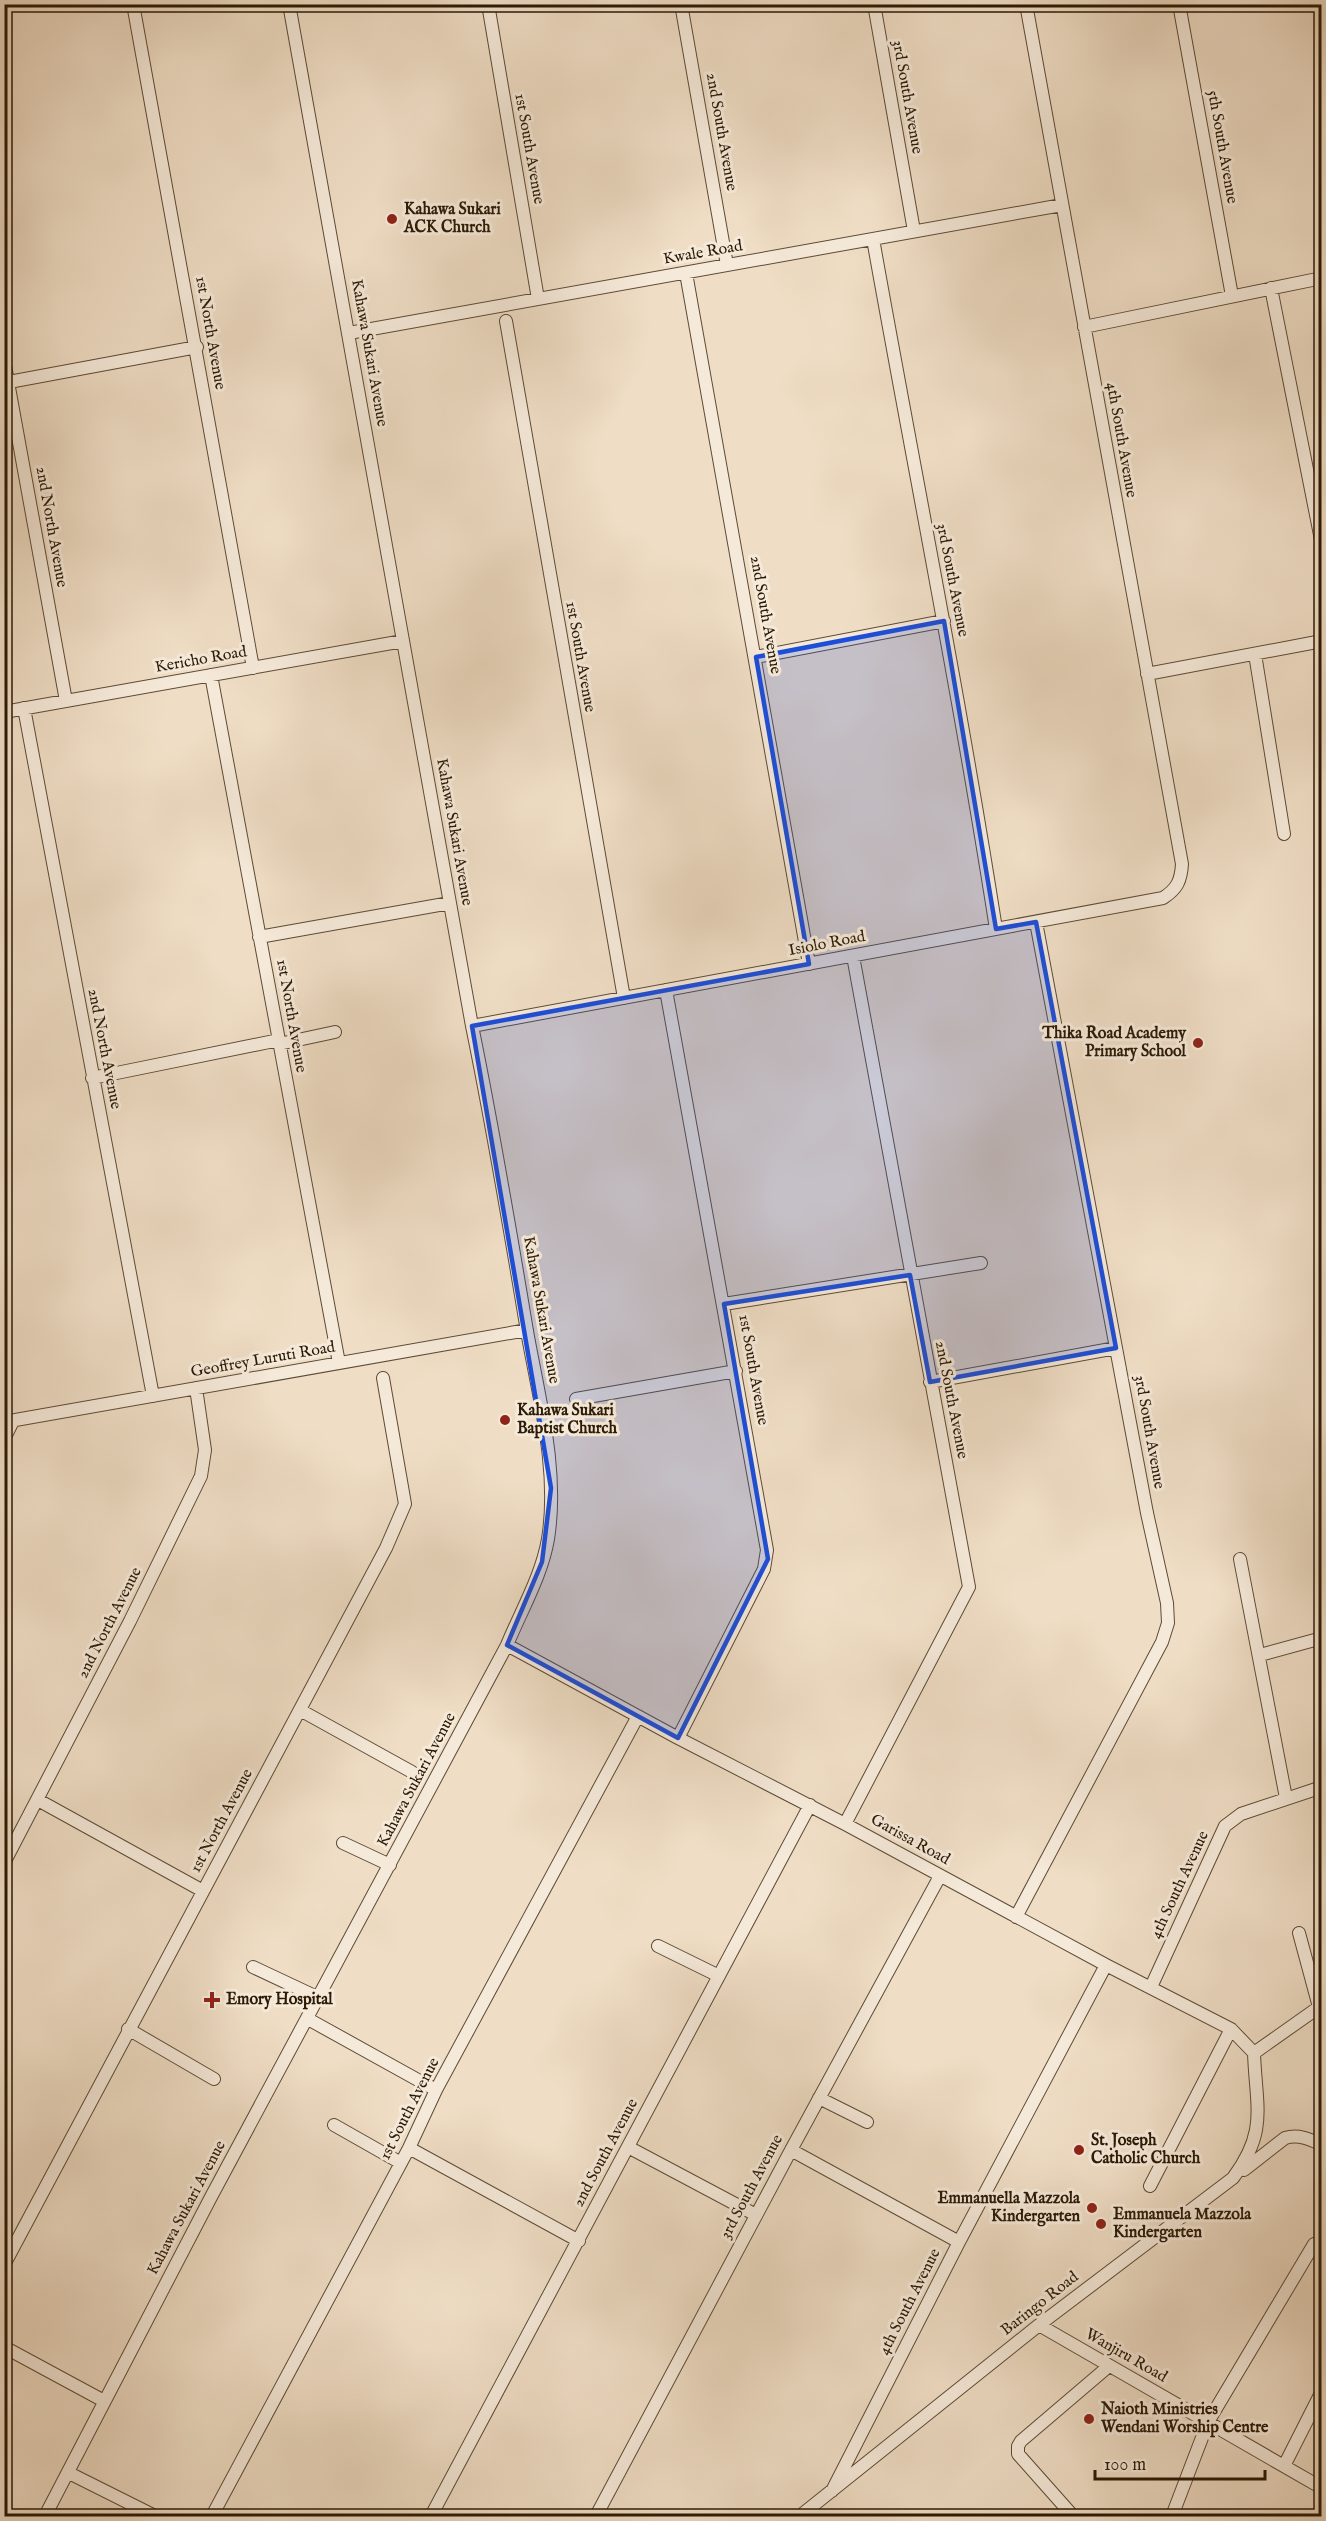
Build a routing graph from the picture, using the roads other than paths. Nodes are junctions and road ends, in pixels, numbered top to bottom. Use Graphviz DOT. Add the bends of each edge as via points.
graph roads {
  1 [pos="133,4"];
  2 [pos="290,4"];
  3 [pos="488,4"];
  4 [pos="681,4"];
  5 [pos="874,4"];
  6 [pos="1026,4"];
  7 [pos="1179,4"];
  8 [pos="1062,205"];
  9 [pos="914,231"];
  10 [pos="873,239"];
  11 [pos="727,265"];
  12 [pos="686,273"];
  13 [pos="1322,278"];
  14 [pos="1271,288"];
  15 [pos="1232,296"];
  16 [pos="538,299"];
  17 [pos="504,314"];
  18 [pos="1084,327"];
  19 [pos="349,333"];
  20 [pos="196,347"];
  21 [pos="4,360"];
  22 [pos="9,382"];
  23 [pos="1322,545"];
  24 [pos="944,621"];
  25 [pos="403,641"];
  26 [pos="1322,641"];
  27 [pos="1255,654"];
  28 [pos="756,657"];
  29 [pos="254,668"];
  30 [pos="1147,674"];
  31 [pos="211,675"];
  32 [pos="66,701"];
  33 [pos="24,708"];
  34 [pos="4,712"];
  35 [pos="1284,834"];
  36 [pos="1181,881"];
  37 [pos="450,903"];
  38 [pos="1036,922"];
  39 [pos="996,929"];
  40 [pos="260,937"];
  41 [pos="853,956"];
  42 [pos="809,964"];
  43 [pos="666,990"];
  44 [pos="624,998"];
  45 [pos="472,1026"];
  46 [pos="335,1032"];
  47 [pos="279,1042"];
  48 [pos="92,1078"];
  49 [pos="981,1263"];
  50 [pos="910,1275"];
  51 [pos="724,1304"];
  52 [pos="527,1330"];
  53 [pos="1116,1348"];
  54 [pos="379,1356"];
  55 [pos="339,1363"];
  56 [pos="736,1371"];
  57 [pos="930,1382"];
  58 [pos="196,1389"];
  59 [pos="153,1396"];
  60 [pos="576,1399"];
  61 [pos="9,1421"];
  62 [pos="4,1439"];
  63 [pos="1240,1559"];
  64 [pos="1322,1638"];
  65 [pos="507,1645"];
  66 [pos="1260,1656"];
  67 [pos="300,1710"];
  68 [pos="638,1716"];
  69 [pos="678,1738"];
  70 [pos="412,1772"];
  71 [pos="1322,1787"];
  72 [pos="1286,1798"];
  73 [pos="38,1800"];
  74 [pos="810,1805"];
  75 [pos="845,1824"];
  76 [pos="343,1843"];
  77 [pos="4,1863"];
  78 [pos="390,1865"];
  79 [pos="940,1875"];
  80 [pos="203,1891"];
  81 [pos="1016,1917"];
  82 [pos="1299,1933"];
  83 [pos="658,1946"];
  84 [pos="1106,1965"];
  85 [pos="253,1967"];
  86 [pos="719,1976"];
  87 [pos="1151,1987"];
  88 [pos="319,1998"];
  89 [pos="1320,2006"];
  90 [pos="308,2019"];
  91 [pos="1231,2029"];
  92 [pos="128,2030"];
  93 [pos="1254,2053"];
  94 [pos="214,2079"];
  95 [pos="436,2090"];
  96 [pos="819,2098"];
  97 [pos="867,2122"];
  98 [pos="334,2125"];
  99 [pos="1322,2145"];
  100 [pos="628,2147"];
  101 [pos="409,2148"];
  102 [pos="791,2150"];
  103 [pos="401,2163"];
  104 [pos="1233,2178"];
  105 [pos="1150,2186"];
  106 [pos="756,2215"];
  107 [pos="579,2241"];
  108 [pos="959,2241"];
  109 [pos="1314,2244"];
  110 [pos="4,2265"];
  111 [pos="1039,2325"];
  112 [pos="4,2347"];
  113 [pos="1109,2366"];
  114 [pos="1322,2391"];
  115 [pos="104,2401"];
  116 [pos="1208,2422"];
  117 [pos="1284,2466"];
  118 [pos="69,2473"];
  119 [pos="1322,2488"];
  120 [pos="830,2495"];
  121 [pos="45,2517"];
  122 [pos="154,2517"];
  123 [pos="212,2517"];
  124 [pos="431,2517"];
  125 [pos="596,2517"];
  126 [pos="800,2517"];
  127 [pos="1073,2517"];
  128 [pos="1172,2517"];
  1 -- 20 [label="street, 1st North Avenue"];
  2 -- 19 [label="street, Kahawa Sukari Avenue"];
  3 -- 16 [label="street, 1st South Avenue"];
  4 -- 11 [label="street, 2nd South Avenue"];
  5 -- 9 [label="street, 3rd South Avenue"];
  6 -- 8 [label="street, 4th South Avenue"];
  7 -- 15 [label="street, 5th South Avenue"];
  8 -- 9 [label="street, Kwale Road"];
  8 -- 18 [label="street, 4th South Avenue"];
  9 -- 10 [label="street, Kwale Road"];
  10 -- 11 [label="street, Kwale Road"];
  10 -- 24 [label="street, 3rd South Avenue"];
  11 -- 12 [label="street, Kwale Road"];
  12 -- 16 [label="street, Kwale Road"];
  12 -- 28 [label="street, 2nd South Avenue"];
  13 -- 14 [label="street"];
  14 -- 15 [label="street"];
  14 -- 23 [label="street"];
  15 -- 18 [label="street"];
  16 -- 17 [label="street, Kwale Road"];
  17 -- 19 [label="street, Kwale Road"];
  17 -- 44 [label="street, 1st South Avenue"];
  18 -- 30 [label="street, 4th South Avenue"];
  19 -- 25 [label="street, Kahawa Sukari Avenue"];
  20 -- 22 [label="street"];
  20 -- 29 [label="street, 1st North Avenue"];
  21 -- 22 [label="street, 2nd North Avenue"];
  22 -- 32 [label="street, 2nd North Avenue"];
  24 -- 28 [label="street"];
  24 -- 39 [label="street, 3rd South Avenue"];
  25 -- 29 [label="street, Kericho Road"];
  25 -- 37 [label="street, Kahawa Sukari Avenue"];
  26 -- 27 [label="street"];
  27 -- 30 [label="street"];
  27 -- 35 [label="street"];
  28 -- 42 [label="street, 2nd South Avenue"];
  29 -- 31 [label="street, Kericho Road"];
  30 -- 36 [label="street, 4th South Avenue" via="1182,864"];
  31 -- 32 [label="street, Kericho Road"];
  31 -- 40 [label="street, 1st North Avenue"];
  32 -- 33 [label="street, Kericho Road"];
  33 -- 34 [label="street, Kericho Road"];
  33 -- 48 [label="street, 2nd North Avenue"];
  36 -- 38 [label="street, Isiolo Road" via="1162,898"];
  37 -- 40 [label="street"];
  37 -- 45 [label="street, Kahawa Sukari Avenue"];
  38 -- 39 [label="street, Isiolo Road"];
  38 -- 53 [label="street, 3rd South Avenue"];
  39 -- 41 [label="street, Isiolo Road"];
  40 -- 47 [label="street, 1st North Avenue"];
  41 -- 42 [label="street, Isiolo Road"];
  41 -- 50 [label="street, 2nd South Avenue"];
  42 -- 43 [label="street, Isiolo Road"];
  43 -- 44 [label="street, Isiolo Road"];
  43 -- 51 [label="street, 1st South Avenue"];
  44 -- 45 [label="street, Isiolo Road"];
  45 -- 52 [label="street, Kahawa Sukari Avenue" via="494,1130"];
  46 -- 47 [label="street"];
  47 -- 48 [label="street"];
  47 -- 55 [label="street, 1st North Avenue"];
  48 -- 59 [label="street, 2nd North Avenue"];
  49 -- 50 [label="street"];
  50 -- 51 [label="street"];
  50 -- 57 [label="street, 2nd South Avenue"];
  51 -- 56 [label="street, 1st South Avenue"];
  52 -- 54 [label="street, Geoffrey Luruti Road"];
  52 -- 65 [label="street, Kahawa Sukari Avenue" via="545,1430 550,1523 542,1562"];
  53 -- 57 [label="street"];
  53 -- 81 [label="street, 3rd South Avenue" via="1168,1623 1162,1642"];
  54 -- 55 [label="street, Geoffrey Luruti Road"];
  54 -- 67 [label="street, 1st North Avenue" via="405,1504 386,1548"];
  55 -- 58 [label="street, Geoffrey Luruti Road"];
  56 -- 60 [label="street"];
  56 -- 69 [label="street, 1st South Avenue" via="768,1559"];
  57 -- 75 [label="street, 2nd South Avenue" via="969,1587"];
  58 -- 59 [label="street, Geoffrey Luruti Road"];
  58 -- 73 [label="street, 2nd North Avenue" via="205,1450 201,1476"];
  59 -- 61 [label="street, Geoffrey Luruti Road"];
  61 -- 62 [label="street"];
  63 -- 66 [label="street"];
  64 -- 66 [label="street"];
  65 -- 68 [label="street, Garissa Road"];
  65 -- 78 [label="street, Kahawa Sukari Avenue"];
  66 -- 72 [label="street"];
  67 -- 70 [label="street"];
  67 -- 80 [label="street, 1st North Avenue"];
  68 -- 69 [label="street, Garissa Road"];
  68 -- 95 [label="street, 1st South Avenue"];
  69 -- 74 [label="street, Garissa Road"];
  71 -- 72 [label="street, 4th South Avenue"];
  72 -- 87 [label="street, 4th South Avenue" via="1241,1814 1225,1826"];
  73 -- 77 [label="street, 2nd North Avenue"];
  73 -- 80 [label="street"];
  74 -- 75 [label="street, Garissa Road"];
  74 -- 86 [label="street, 2nd South Avenue"];
  75 -- 79 [label="street, Garissa Road"];
  76 -- 78 [label="street"];
  78 -- 88 [label="street, Kahawa Sukari Avenue"];
  79 -- 81 [label="street, Garissa Road"];
  79 -- 96 [label="street, 3rd South Avenue"];
  80 -- 92 [label="street, 1st North Avenue"];
  81 -- 84 [label="street, Garissa Road"];
  82 -- 89 [label="street"];
  83 -- 86 [label="street"];
  84 -- 87 [label="street, Garissa Road"];
  84 -- 108 [label="street, 4th South Avenue"];
  85 -- 88 [label="street"];
  86 -- 100 [label="street, 2nd South Avenue"];
  87 -- 91 [label="street, Garissa Road"];
  88 -- 90 [label="street, Kahawa Sukari Avenue"];
  89 -- 93 [label="street"];
  90 -- 95 [label="street"];
  90 -- 115 [label="street, Kahawa Sukari Avenue"];
  91 -- 93 [label="street, Garissa Road"];
  91 -- 105 [label="street"];
  92 -- 94 [label="street"];
  92 -- 110 [label="street, 1st North Avenue"];
  93 -- 104 [label="street, Baringo Road" via="1259,2122 1248,2159"];
  95 -- 101 [label="street, 1st South Avenue"];
  96 -- 97 [label="street"];
  96 -- 102 [label="street, 3rd South Avenue"];
  98 -- 103 [label="street"];
  99 -- 104 [label="street" via="1300,2136 1285,2138"];
  100 -- 106 [label="street"];
  100 -- 107 [label="street, 2nd South Avenue"];
  101 -- 103 [label="street, 1st South Avenue"];
  101 -- 107 [label="street"];
  102 -- 106 [label="street, 3rd South Avenue"];
  102 -- 108 [label="street"];
  103 -- 123 [label="street, 1st South Avenue"];
  104 -- 111 [label="street, Baringo Road"];
  106 -- 125 [label="street, 3rd South Avenue"];
  107 -- 124 [label="street, 2nd South Avenue"];
  108 -- 120 [label="street, 4th South Avenue"];
  109 -- 116 [label="street"];
  111 -- 113 [label="street, Wanjiru Road"];
  111 -- 120 [label="street, Baringo Road"];
  112 -- 115 [label="street"];
  113 -- 116 [label="street, Wanjiru Road"];
  113 -- 127 [label="street" via="1018,2446 1018,2454"];
  114 -- 117 [label="street"];
  115 -- 118 [label="street, Kahawa Sukari Avenue"];
  116 -- 117 [label="street, Wanjiru Road"];
  116 -- 128 [label="street"];
  117 -- 119 [label="street, Wanjiru Road"];
  118 -- 121 [label="street, Kahawa Sukari Avenue"];
  118 -- 122 [label="street"];
  120 -- 126 [label="street, Baringo Road"];
}
